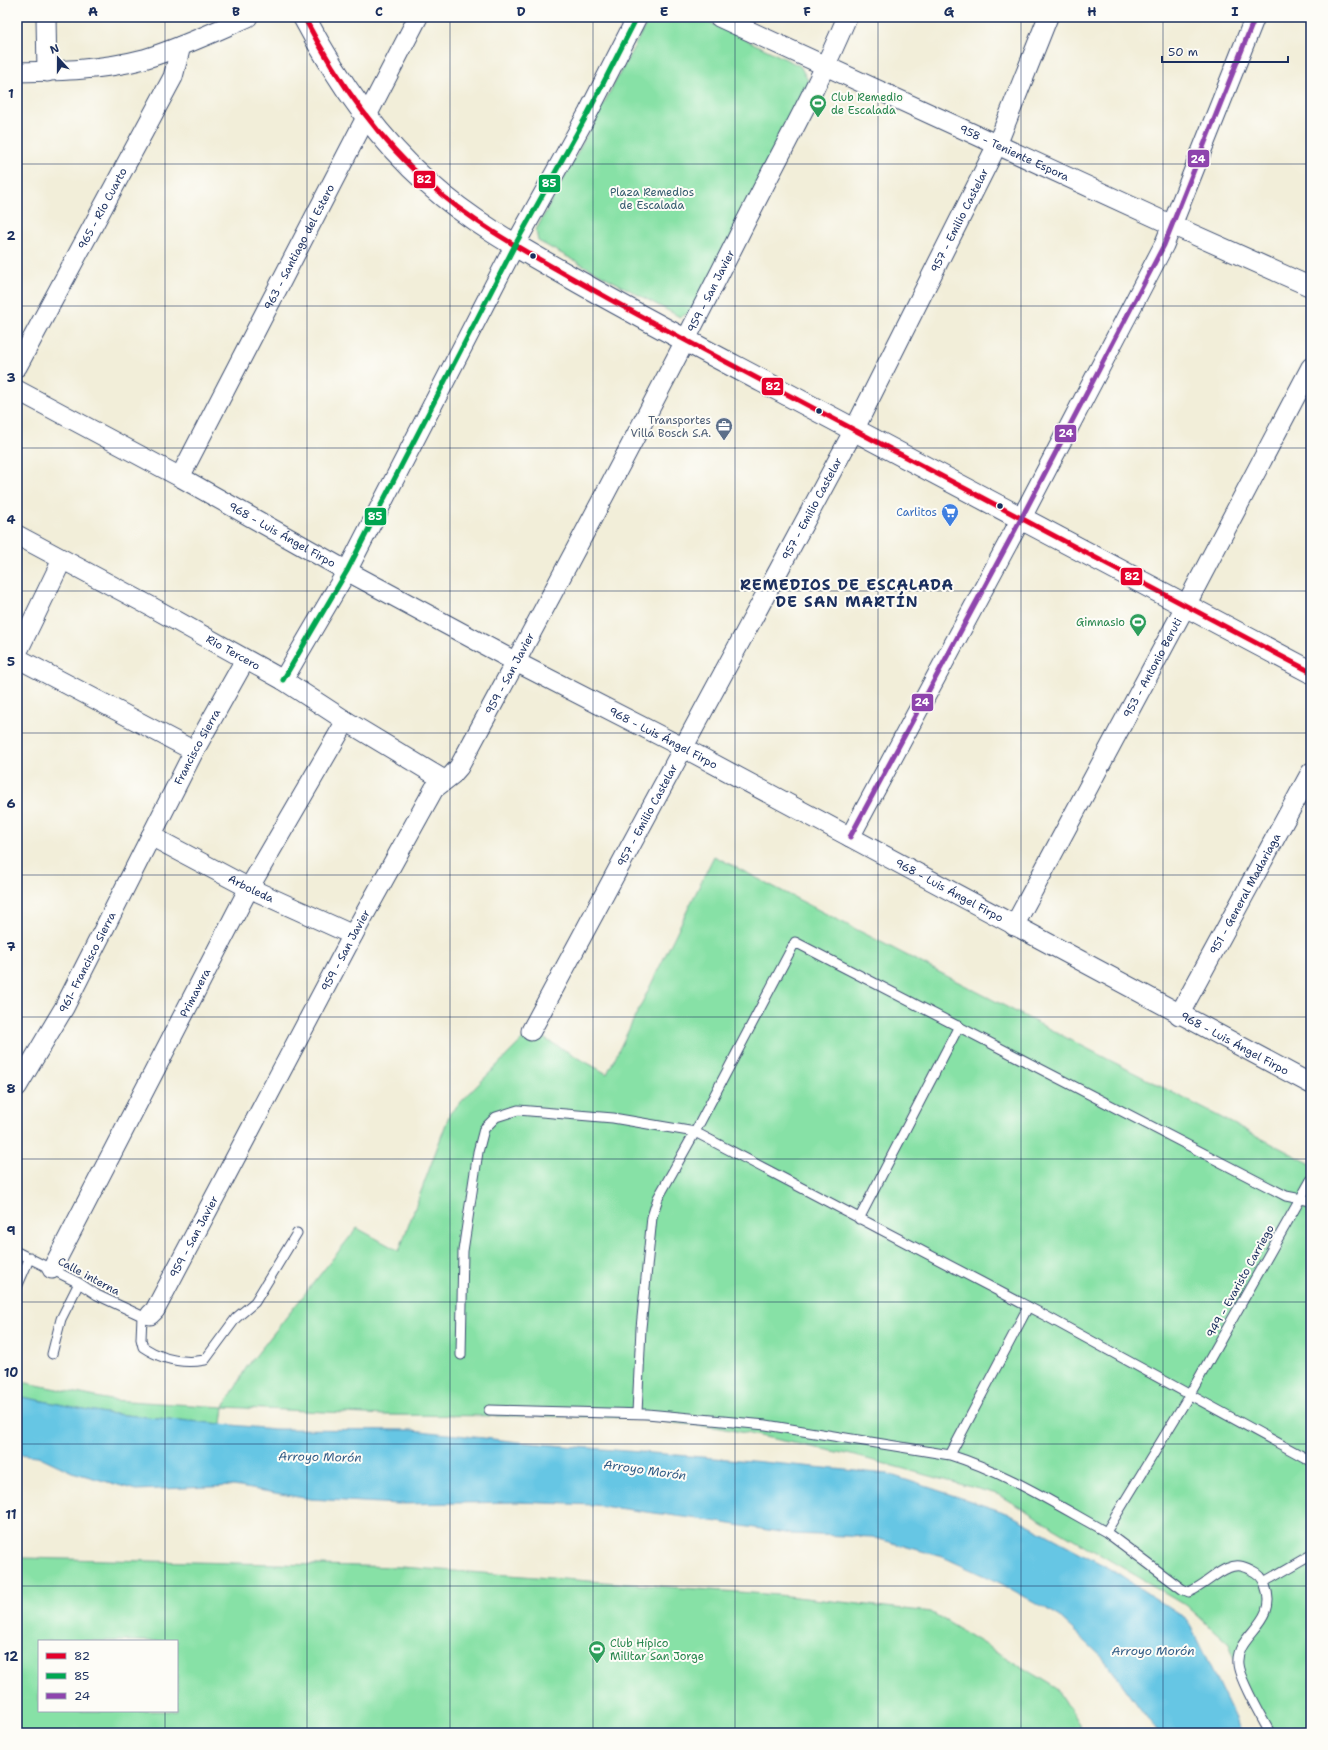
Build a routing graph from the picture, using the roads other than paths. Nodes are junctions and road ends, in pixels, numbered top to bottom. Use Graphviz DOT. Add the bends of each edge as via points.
graph roads {
  1 [pos="46,17"];
  2 [pos="248,17"];
  3 [pos="304,17"];
  4 [pos="418,17"];
  5 [pos="637,17"];
  6 [pos="719,17"];
  7 [pos="847,17"];
  8 [pos="1048,17"];
  9 [pos="1255,17"];
  10 [pos="181,46"];
  11 [pos="827,66"];
  12 [pos="17,72"];
  13 [pos="47,72"];
  14 [pos="366,117"];
  15 [pos="997,145"];
  16 [pos="1172,226"];
  17 [pos="515,245"];
  18 [pos="1311,287"];
  19 [pos="685,341"];
  20 [pos="17,367"];
  21 [pos="1311,367"];
  22 [pos="17,390"];
  23 [pos="854,430"];
  24 [pos="180,477"];
  25 [pos="1022,517"];
  26 [pos="17,535"];
  27 [pos="62,560"];
  28 [pos="347,571"];
  29 [pos="1186,605"];
  30 [pos="17,653"];
  31 [pos="17,658"];
  32 [pos="245,660"];
  33 [pos="516,662"];
  34 [pos="1311,672"];
  35 [pos="284,680"];
  36 [pos="346,721"];
  37 [pos="684,748"];
  38 [pos="194,751"];
  39 [pos="1311,772"];
  40 [pos="444,780"];
  41 [pos="151,836"];
  42 [pos="850,836"];
  43 [pos="249,888"];
  44 [pos="1014,926"];
  45 [pos="353,935"];
  46 [pos="1179,1015"];
  47 [pos="959,1026"];
  48 [pos="531,1031"];
  49 [pos="1311,1084"];
  50 [pos="17,1087"];
  51 [pos="695,1132"];
  52 [pos="1311,1180"];
  53 [pos="1299,1199"];
  54 [pos="1311,1201"];
  55 [pos="859,1218"];
  56 [pos="297,1233"];
  57 [pos="17,1252"];
  58 [pos="30,1257"];
  59 [pos="52,1269"];
  60 [pos="80,1283"];
  61 [pos="17,1287"];
  62 [pos="1028,1307"];
  63 [pos="146,1316"];
  64 [pos="52,1354"];
  65 [pos="461,1355"];
  66 [pos="1190,1394"];
  67 [pos="489,1410"];
  68 [pos="637,1413"];
  69 [pos="950,1455"];
  70 [pos="1311,1461"];
  71 [pos="1106,1532"];
  72 [pos="1311,1555"];
  73 [pos="1264,1582"];
  74 [pos="1270,1733"];
  1 -- 13 [label="street"];
  2 -- 10 [label="street"];
  3 -- 14 [label="main road"];
  4 -- 14 [label="street, 963 - Santiago del Estero"];
  5 -- 17 [label="street" via="588,113"];
  6 -- 11 [label="street, 958 - Teniente Espora"];
  7 -- 11 [label="street, 959 - San Javier"];
  8 -- 15 [label="street, 957 - Emilio Castelar"];
  9 -- 16 [label="street"];
  10 -- 13 [label="street" via="143,59 107,67"];
  10 -- 20 [label="street, 965 - Río Cuarto" via="174,77"];
  11 -- 15 [label="street, 958 - Teniente Espora"];
  11 -- 19 [label="street, 959 - San Javier"];
  12 -- 13 [label="street"];
  14 -- 17 [label="main road" via="426,182 457,208"];
  14 -- 24 [label="street, 963 - Santiago del Estero"];
  15 -- 16 [label="street, 958 - Teniente Espora"];
  15 -- 23 [label="street, 957 - Emilio Castelar"];
  16 -- 18 [label="street, 958 - Teniente Espora"];
  16 -- 25 [label="street"];
  17 -- 19 [label="main road"];
  17 -- 28 [label="street"];
  19 -- 23 [label="main road"];
  19 -- 33 [label="street, 959 - San Javier"];
  21 -- 29 [label="street, 953 - Antonio Beruti"];
  22 -- 24 [label="street, 968 - Luis Ángel Firpo"];
  23 -- 25 [label="main road"];
  23 -- 37 [label="street, 957 - Emilio Castelar"];
  24 -- 28 [label="street, 968 - Luis Ángel Firpo"];
  25 -- 29 [label="main road"];
  25 -- 42 [label="street"];
  26 -- 27 [label="street, Rio Tercero"];
  27 -- 30 [label="street"];
  27 -- 32 [label="street, Rio Tercero"];
  28 -- 33 [label="street, 968 - Luis Ángel Firpo"];
  28 -- 35 [label="street"];
  29 -- 34 [label="main road"];
  29 -- 44 [label="street, 953 - Antonio Beruti"];
  31 -- 38 [label="street"];
  32 -- 35 [label="street, Rio Tercero"];
  32 -- 38 [label="street, Francisco Sierra"];
  33 -- 37 [label="street, 968 - Luis Ángel Firpo"];
  33 -- 40 [label="street, 959 - San Javier" via="459,767"];
  35 -- 36 [label="street, Rio Tercero"];
  36 -- 40 [label="street, Rio Tercero"];
  36 -- 43 [label="street, Primavera"];
  37 -- 42 [label="street, 968 - Luis Ángel Firpo"];
  37 -- 48 [label="street, 957 - Emilio Castelar"];
  38 -- 41 [label="street, Francisco Sierra"];
  39 -- 46 [label="street, 951 - General Madariaga"];
  40 -- 45 [label="street, 959 - San Javier" via="434,789"];
  41 -- 43 [label="street, Arboleda"];
  41 -- 50 [label="street, 961- Francisco Sierra" via="67,1001"];
  42 -- 44 [label="street, 968 - Luis Ángel Firpo"];
  43 -- 45 [label="street, Arboleda"];
  43 -- 59 [label="street, Primavera"];
  44 -- 46 [label="street, 968 - Luis Ángel Firpo"];
  45 -- 63 [label="street, 959 - San Javier" via="155,1310"];
  46 -- 49 [label="street, 968 - Luis Ángel Firpo"];
  47 -- 51 [label="lane" via="795,942"];
  47 -- 53 [label="lane" via="1279,1192"];
  47 -- 55 [label="lane"];
  51 -- 55 [label="lane"];
  51 -- 65 [label="lane" via="613,1118 518,1110 496,1117 484,1129 466,1228 463,1251"];
  51 -- 68 [label="lane" via="658,1198 652,1217 641,1328"];
  52 -- 53 [label="lane, 949 - Evaristo Carriego"];
  53 -- 54 [label="lane"];
  53 -- 66 [label="lane, 949 - Evaristo Carriego"];
  55 -- 62 [label="lane"];
  56 -- 63 [label="lane" via="255,1302 236,1318 205,1360 179,1362 152,1354 143,1347 141,1339"];
  57 -- 58 [label="lane, Calle interna"];
  58 -- 59 [label="lane, Calle interna"];
  58 -- 61 [label="lane"];
  59 -- 60 [label="lane, Calle interna"];
  60 -- 63 [label="lane, Calle interna" via="97,1294"];
  60 -- 64 [label="lane" via="61,1319"];
  62 -- 66 [label="lane"];
  62 -- 69 [label="lane"];
  66 -- 70 [label="lane"];
  66 -- 71 [label="lane, 949 - Evaristo Carriego"];
  67 -- 68 [label="lane"];
  68 -- 69 [label="lane" via="766,1424"];
  69 -- 71 [label="lane" via="1004,1475"];
  71 -- 73 [label="lane" via="1189,1592 1202,1587 1228,1568 1239,1565 1253,1570"];
  72 -- 73 [label="lane"];
  73 -- 74 [label="lane" via="1269,1602 1260,1623 1244,1641 1239,1651 1238,1664"];
}
